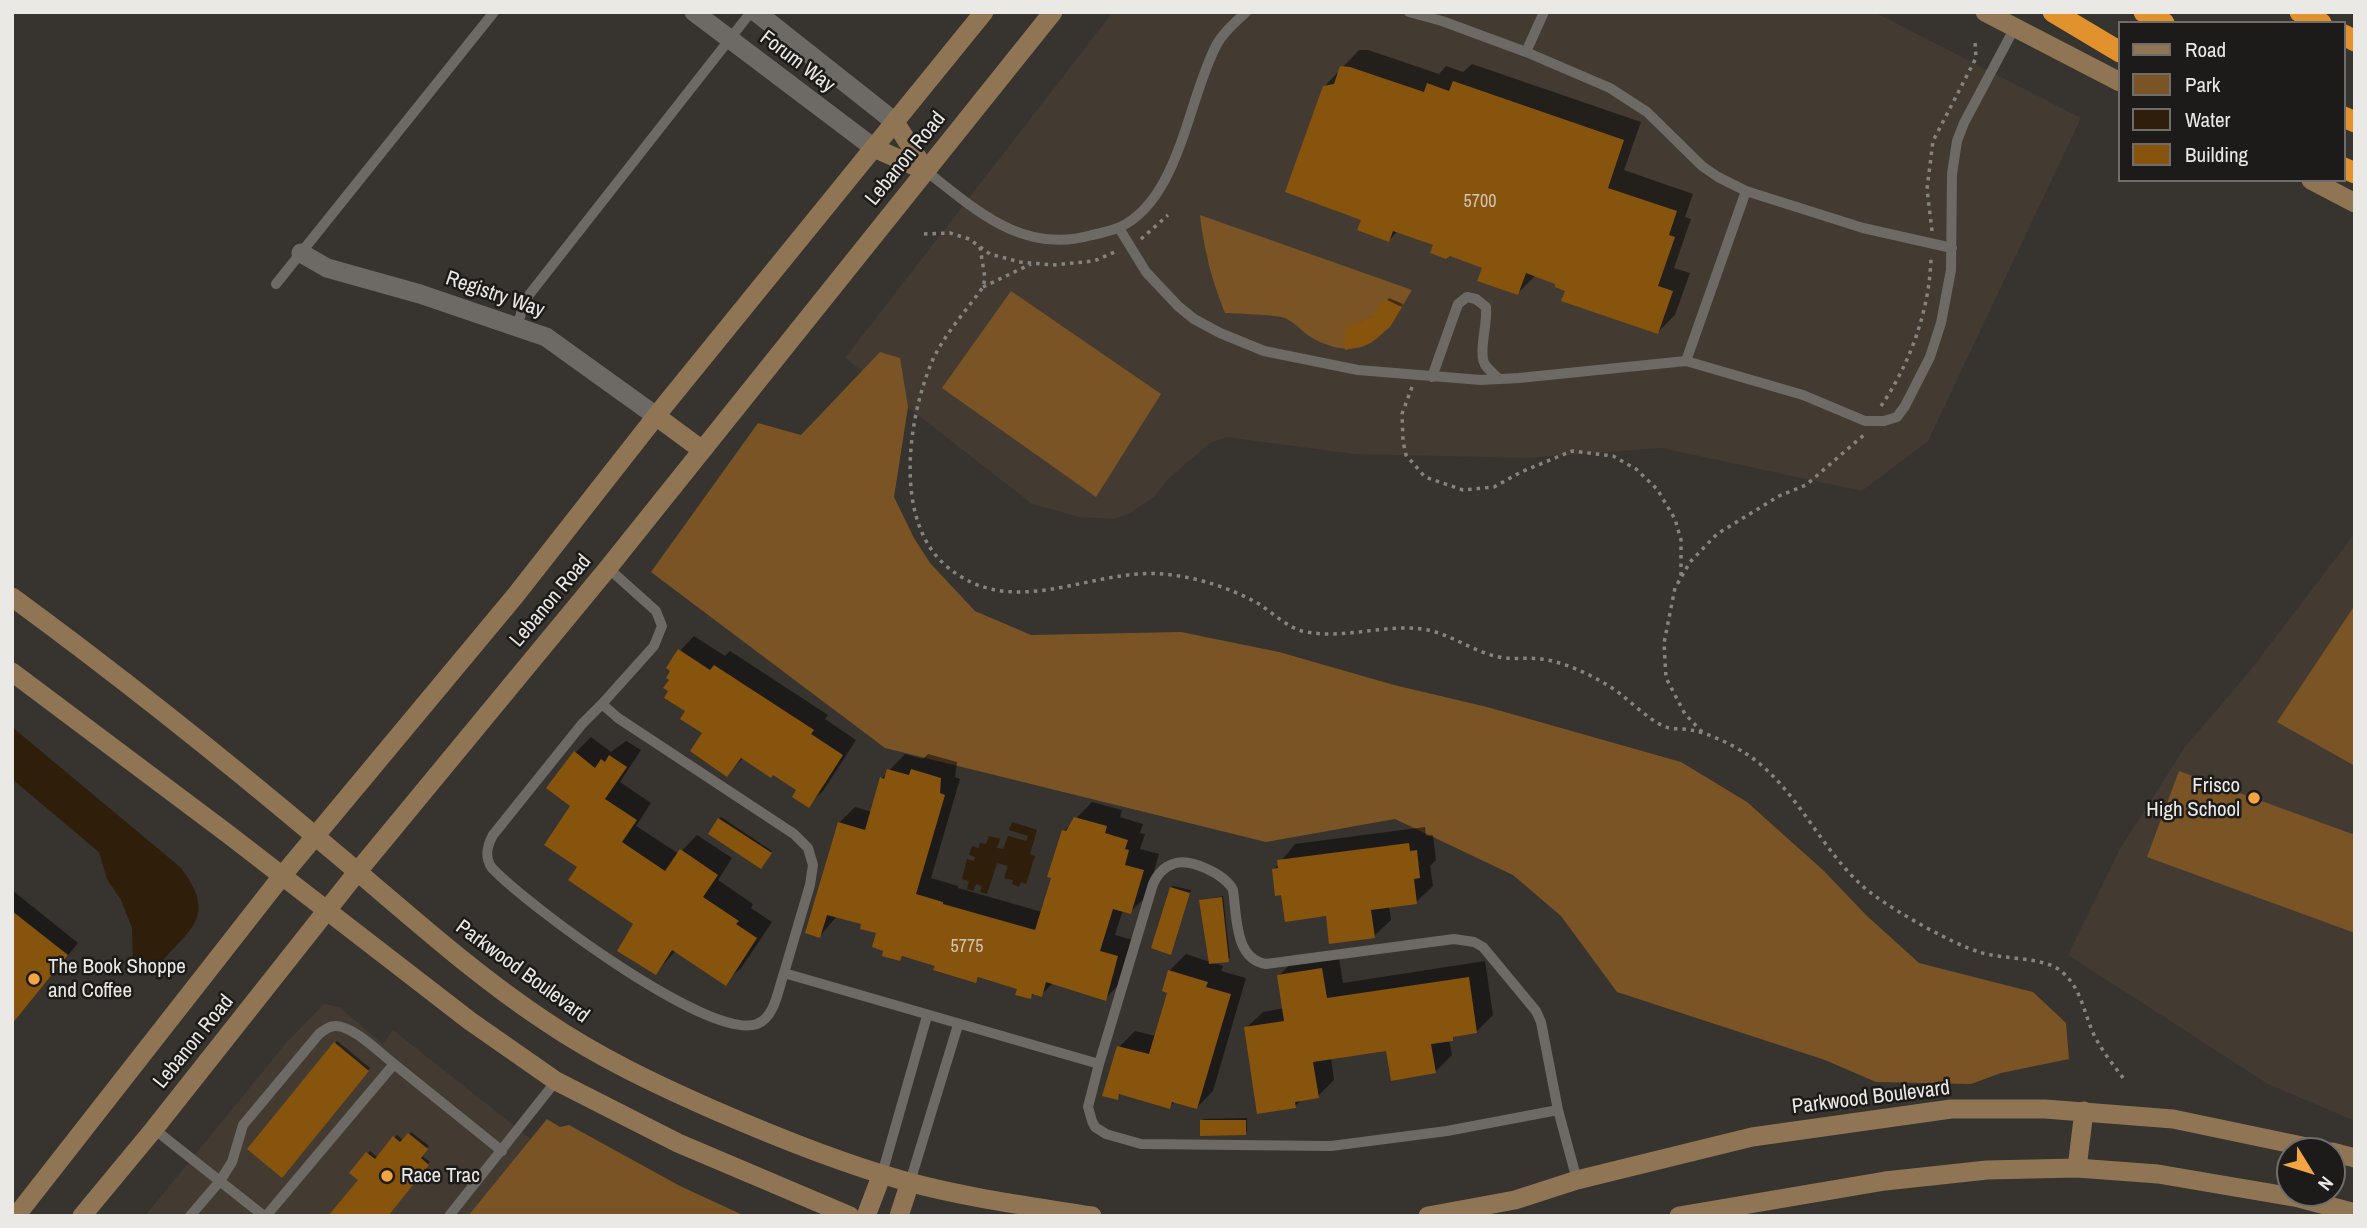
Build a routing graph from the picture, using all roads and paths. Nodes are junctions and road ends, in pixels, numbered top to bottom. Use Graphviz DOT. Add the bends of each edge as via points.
graph roads {
  1 [pos="494,12"];
  2 [pos="694,12"];
  3 [pos="754,12"];
  4 [pos="984,12"];
  5 [pos="1053,12"];
  6 [pos="1246,12"];
  7 [pos="1409,12"];
  8 [pos="1544,12"];
  9 [pos="1985,12"];
  10 [pos="2053,12"];
  11 [pos="2144,12"];
  12 [pos="2300,12"];
  13 [pos="1444,17"];
  14 [pos="2160,21"];
  15 [pos="2317,21"];
  16 [pos="2015,27"];
  17 [pos="730,41"];
  18 [pos="2118,51"];
  19 [pos="1525,52"];
  20 [pos="2118,81"];
  21 [pos="895,122"];
  22 [pos="874,148"];
  23 [pos="926,171"];
  24 [pos="2315,182"];
  25 [pos="1746,191"];
  26 [pos="2355,203"];
  27 [pos="1168,215"];
  28 [pos="1119,228"];
  29 [pos="924,234"];
  30 [pos="1140,240"];
  31 [pos="980,247"];
  32 [pos="1952,248"];
  33 [pos="1117,251"];
  34 [pos="301,253"];
  35 [pos="1033,263"];
  36 [pos="276,284"];
  37 [pos="984,288"];
  38 [pos="517,327"];
  39 [pos="1686,361"];
  40 [pos="1416,375"];
  41 [pos="1432,377"];
  42 [pos="1500,379"];
  43 [pos="656,416"];
  44 [pos="702,450"];
  45 [pos="608,568"];
  46 [pos="1681,577"];
  47 [pos="12,597"];
  48 [pos="12,672"];
  49 [pos="602,704"];
  50 [pos="316,836"];
  51 [pos="358,872"];
  52 [pos="282,876"];
  53 [pos="328,911"];
  54 [pos="784,974"];
  55 [pos="927,1016"];
  56 [pos="958,1025"];
  57 [pos="394,1064"];
  58 [pos="1099,1065"];
  59 [pos="2124,1079"];
  60 [pos="556,1081"];
  61 [pos="1558,1110"];
  62 [pos="2084,1111"];
  63 [pos="154,1129"];
  64 [pos="2276,1141"];
  65 [pos="502,1151"];
  66 [pos="2077,1168"];
  67 [pos="882,1174"];
  68 [pos="1577,1180"];
  69 [pos="220,1181"];
  70 [pos="910,1182"];
  71 [pos="2355,1213"];
  72 [pos="16,1216"];
  73 [pos="82,1216"];
  74 [pos="190,1216"];
  75 [pos="265,1216"];
  76 [pos="449,1216"];
  77 [pos="850,1216"];
  78 [pos="866,1216"];
  79 [pos="899,1216"];
  80 [pos="1093,1216"];
  81 [pos="1428,1216"];
  82 [pos="1679,1216"];
  1 -- 34 [label="lane"];
  2 -- 17 [label="street, Forum Way"];
  3 -- 17 [label="lane"];
  3 -- 21 [label="street, Forum Way"];
  4 -- 21 [label="main road, Lebanon Road"];
  5 -- 23 [label="main road, Lebanon Road"];
  6 -- 28 [label="lane" via="1218,42 1168,175 1146,207"];
  7 -- 13 [label="lane"];
  8 -- 19 [label="lane"];
  9 -- 16 [label="main road"];
  10 -- 18 [label="highway"];
  11 -- 14 [label="highway"];
  12 -- 15 [label="highway"];
  13 -- 19 [label="lane"];
  16 -- 20 [label="main road"];
  16 -- 32 [label="lane" via="1957,141"];
  17 -- 22 [label="street, Forum Way"];
  17 -- 38 [label="lane" via="525,300"];
  19 -- 25 [label="lane" via="1626,98 1647,112 1702,166"];
  21 -- 22 [label="main road, Lebanon Road"];
  21 -- 23 [label="main road"];
  22 -- 23 [label="main road"];
  22 -- 43 [label="main road, Lebanon Road"];
  23 -- 28 [label="lane" via="980,214 1018,233 1063,239"];
  23 -- 44 [label="main road, Lebanon Road"];
  24 -- 26 [label="main road"];
  25 -- 32 [label="lane" via="1863,228"];
  25 -- 39 [label="lane"];
  27 -- 30 [label="path"];
  28 -- 40 [label="lane" via="1158,288 1194,319 1220,333 1264,351 1310,362"];
  29 -- 31 [label="path" via="950,233"];
  31 -- 35 [label="path" via="990,254"];
  31 -- 37 [label="path"];
  32 -- 39 [label="lane" via="1947,295 1930,356 1896,416 1865,421 1802,395"];
  33 -- 35 [label="path" via="1094,261"];
  34 -- 36 [label="lane"];
  34 -- 38 [label="street, Registry Way" via="327,268"];
  35 -- 37 [label="path"];
  37 -- 59 [label="path" via="932,361 912,442 912,506 941,561 963,578 989,590 1035,592 1162,574 1216,584 1298,630 1329,634 1427,630 1503,658 1559,663 1607,684 1666,727 1694,730 1742,751 1771,774 1842,864 1873,895 1980,952 2052,965 2065,974 2082,1000 2094,1034"];
  38 -- 43 [label="street, Registry Way" via="545,337"];
  39 -- 42 [label="lane"];
  40 -- 41 [label="lane"];
  40 -- 46 [label="path" via="1402,414 1403,441 1406,455 1424,477 1463,490 1494,487 1572,451 1614,456 1657,489 1675,519 1681,540"];
  41 -- 42 [label="lane"];
  41 -- 42 [label="lane" via="1458,304 1467,297 1486,307 1484,364"];
  43 -- 44 [label="main road"];
  43 -- 50 [label="main road, Lebanon Road" via="515,596"];
  44 -- 45 [label="main road, Lebanon Road"];
  45 -- 49 [label="lane" via="656,611 662,626 654,646"];
  45 -- 51 [label="main road, Lebanon Road"];
  47 -- 50 [label="main road, Parkwood Boulevard"];
  48 -- 52 [label="main road"];
  49 -- 54 [label="lane" via="808,848 813,865 810,885"];
  49 -- 54 [label="lane" via="493,835 487,852 492,868 587,945 708,1016 743,1026 756,1024 772,1007"];
  50 -- 51 [label="main road, Parkwood Boulevard"];
  50 -- 52 [label="main road, Lebanon Road"];
  51 -- 53 [label="main road, Lebanon Road"];
  51 -- 67 [label="main road, Parkwood Boulevard" via="543,1020 590,1049 644,1079 750,1126"];
  52 -- 53 [label="main road"];
  52 -- 72 [label="main road, Lebanon Road"];
  53 -- 60 [label="main road"];
  53 -- 63 [label="main road, Lebanon Road"];
  54 -- 55 [label="lane"];
  55 -- 56 [label="lane"];
  55 -- 67 [label="lane"];
  56 -- 58 [label="lane"];
  56 -- 70 [label="lane"];
  57 -- 65 [label="lane"];
  57 -- 69 [label="lane" via="342,1026 331,1026 319,1034 243,1125 232,1162"];
  57 -- 75 [label="lane"];
  58 -- 61 [label="lane" via="1088,1107 1092,1121 1106,1134 1142,1144 1331,1146"];
  58 -- 61 [label="lane" via="1153,884 1161,872 1180,862 1216,872 1229,882 1242,944 1258,962 1454,939 1483,947 1536,1011"];
  60 -- 65 [label="lane"];
  60 -- 77 [label="main road" via="678,1143"];
  61 -- 68 [label="lane"];
  62 -- 64 [label="main road, Parkwood Boulevard" via="2173,1119"];
  62 -- 66 [label="main road"];
  62 -- 68 [label="main road, Parkwood Boulevard" via="1951,1110 1865,1120 1752,1137"];
  63 -- 69 [label="lane"];
  63 -- 73 [label="main road, Lebanon Road"];
  65 -- 76 [label="lane"];
  66 -- 71 [label="main road" via="2158,1174 2300,1198"];
  66 -- 82 [label="main road" via="1987,1170 1885,1181"];
  67 -- 70 [label="main road, Parkwood Boulevard"];
  67 -- 78 [label="main road"];
  68 -- 81 [label="main road, Parkwood Boulevard" via="1515,1200"];
  69 -- 74 [label="lane"];
  69 -- 75 [label="lane"];
  70 -- 79 [label="main road"];
  70 -- 80 [label="main road, Parkwood Boulevard"];
}
